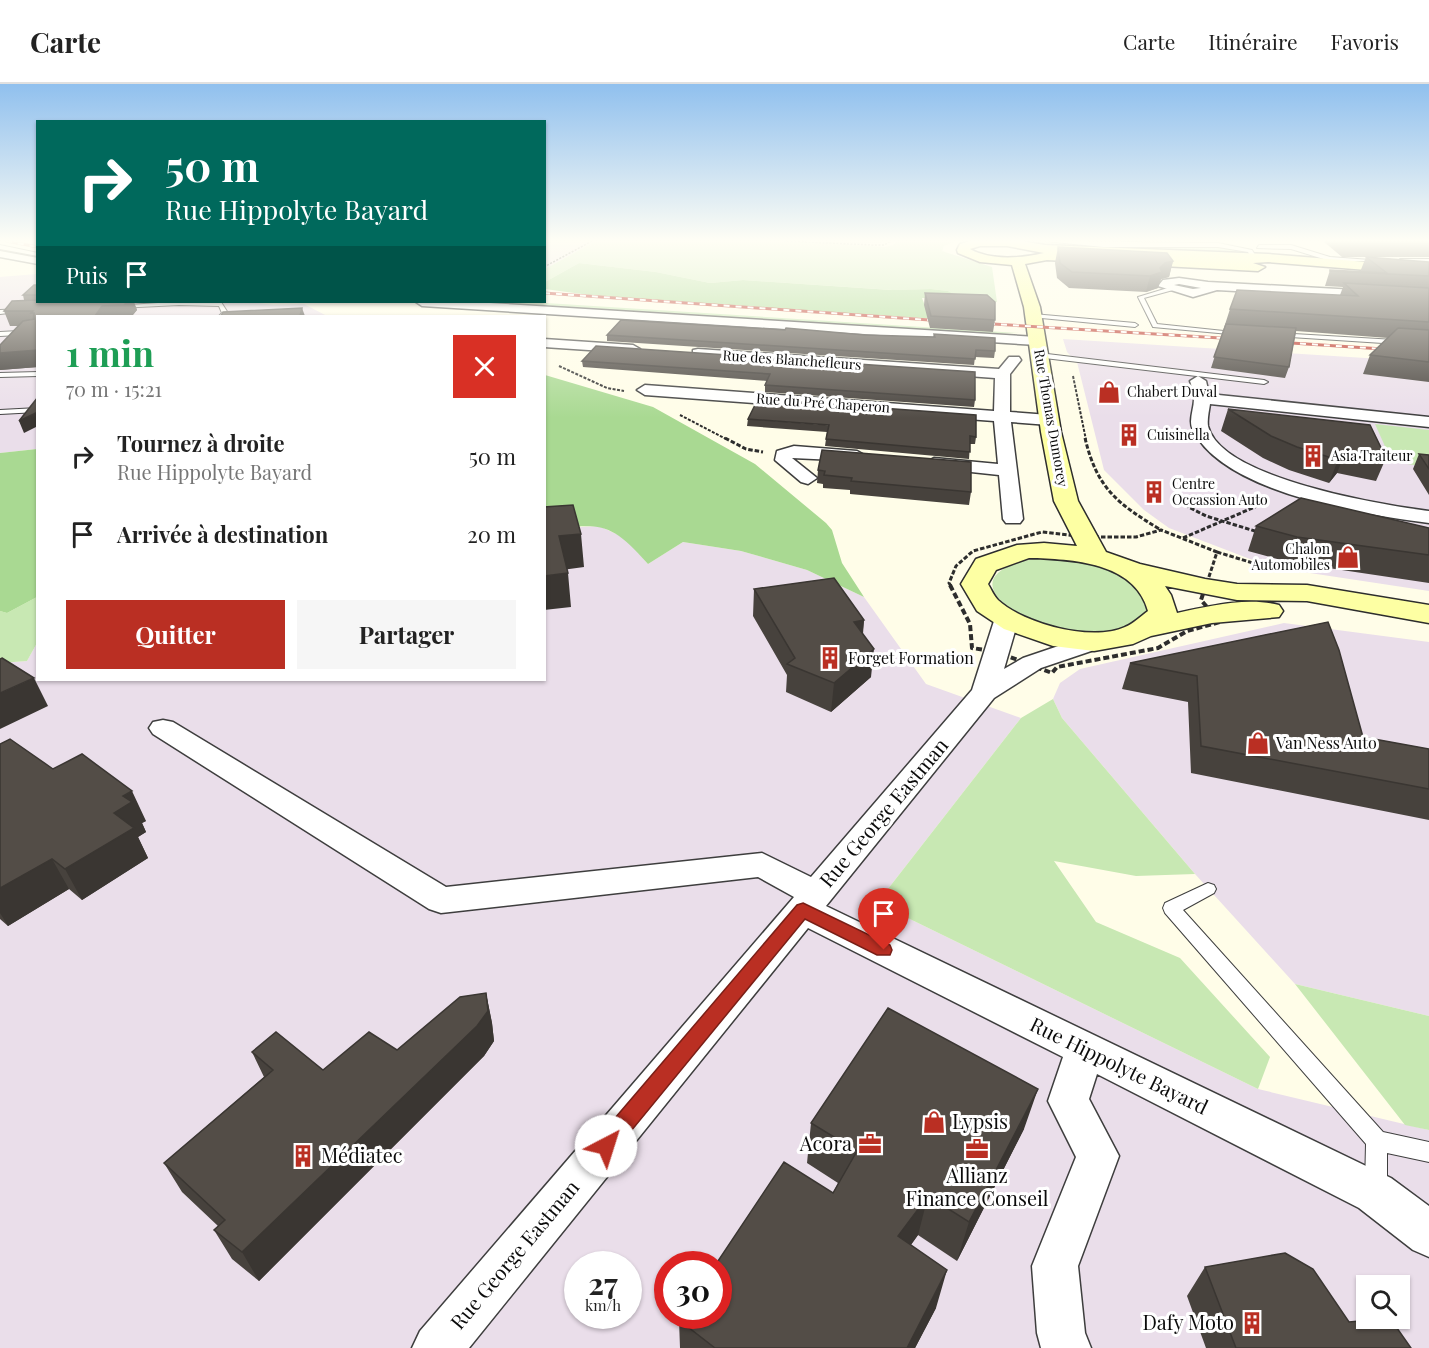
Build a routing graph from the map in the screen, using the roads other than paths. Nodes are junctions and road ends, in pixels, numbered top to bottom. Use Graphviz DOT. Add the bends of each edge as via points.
graph roads {
  1 [pos="1026,300"];
  2 [pos="1029,300"];
  3 [pos="1142,300"];
  4 [pos="204,303"];
  5 [pos="204,303"];
  6 [pos="437,303"];
  7 [pos="23,304"];
  8 [pos="109,306"];
  9 [pos="1032,308"];
  10 [pos="16,311"];
  11 [pos="28,311"];
  12 [pos="0,312"];
  13 [pos="586,313"];
  14 [pos="223,315"];
  15 [pos="1135,325"];
  16 [pos="36,332"];
  17 [pos="1252,333"];
  18 [pos="0,334"];
  19 [pos="1264,334"];
  20 [pos="549,343"];
  21 [pos="1429,344"];
  22 [pos="1010,346"];
  23 [pos="1038,348"];
  24 [pos="646,350"];
  25 [pos="680,352"];
  26 [pos="36,374"];
  27 [pos="1003,374"];
  28 [pos="0,375"];
  29 [pos="1264,382"];
  30 [pos="639,392"];
  31 [pos="36,410"];
  32 [pos="0,412"];
  33 [pos="1002,416"];
  34 [pos="1049,420"];
  35 [pos="1429,422"];
  36 [pos="880,458"];
  37 [pos="915,461"];
  38 [pos="1009,470"];
  39 [pos="808,478"];
  40 [pos="1066,501"];
  41 [pos="1429,517"];
  42 [pos="1013,519"];
  43 [pos="1095,544"];
  44 [pos="1026,550"];
  45 [pos="1129,570"];
  46 [pos="1207,580"];
  47 [pos="1420,613"];
  48 [pos="1006,621"];
  49 [pos="1152,628"];
  50 [pos="1094,642"];
  51 [pos="985,692"];
  52 [pos="163,728"];
  53 [pos="1208,889"];
  54 [pos="809,902"];
  55 [pos="1085,1049"];
  56 [pos="1377,1141"];
  57 [pos="1429,1152"];
  58 [pos="1375,1193"];
  59 [pos="1429,1234"];
  60 [pos="437,1348"];
  61 [pos="1066,1348"];
  1 -- 9 [label="street"];
  2 -- 9 [label="street, Rue Thomas Dumorey"];
  3 -- 17 [label="lane" via="1155,326"];
  4 -- 14 [label="lane" via="221,304"];
  5 -- 8 [label="lane"];
  6 -- 13 [label="street"];
  7 -- 10 [label="lane"];
  9 -- 15 [label="lane"];
  9 -- 23 [label="street, Rue Thomas Dumorey"];
  10 -- 11 [label="lane"];
  10 -- 12 [label="lane"];
  13 -- 20 [label="street"];
  13 -- 23 [label="street"];
  16 -- 18 [label="lane"];
  19 -- 21 [label="lane"];
  20 -- 24 [label="street"];
  22 -- 27 [label="street" via="1014,360"];
  23 -- 29 [label="lane" via="1070,358"];
  23 -- 34 [label="street, Rue Thomas Dumorey"];
  25 -- 27 [label="street, Rue des Blanchefleurs"];
  26 -- 28 [label="lane"];
  27 -- 33 [label="street"];
  30 -- 33 [label="street, Rue du Pré Chaperon"];
  31 -- 32 [label="lane"];
  33 -- 34 [label="street, Rue du Pré Chaperon"];
  33 -- 38 [label="street"];
  34 -- 40 [label="street, Rue Thomas Dumorey"];
  35 -- 41 [label="street" via="1200,389 1200,428 1214,450 1250,472 1297,489"];
  36 -- 39 [label="street" via="794,451 783,455 784,460"];
  37 -- 38 [label="street"];
  38 -- 42 [label="street"];
  40 -- 43 [label="street"];
  40 -- 44 [label="street, Rue Thomas Dumorey" via="1061,521 1051,534"];
  43 -- 44 [label="street"];
  43 -- 45 [label="street"];
  43 -- 46 [label="street" via="1169,564"];
  44 -- 48 [label="street" via="984,564 974,576 975,591 986,606"];
  45 -- 46 [label="street"];
  45 -- 49 [label="street" via="1150,583 1161,599 1162,614"];
  46 -- 47 [label="street" via="1237,592 1307,592"];
  47 -- 49 [label="street" via="1285,609 1212,614"];
  48 -- 50 [label="street" via="1047,636"];
  48 -- 51 [label="street, Rue George Eastman"];
  49 -- 50 [label="street" via="1128,638"];
  50 -- 51 [label="street, Rue George Eastman" via="1032,663"];
  51 -- 54 [label="street, Rue George Eastman"];
  52 -- 54 [label="street, Rue Hippolyte Bayard" via="441,900 762,865"];
  53 -- 56 [label="lane" via="1171,908"];
  54 -- 55 [label="street, Rue Hippolyte Bayard"];
  54 -- 60 [label="street, Rue George Eastman"];
  55 -- 58 [label="street, Rue Hippolyte Bayard"];
  55 -- 61 [label="street" via="1068,1101 1098,1156 1055,1266"];
  56 -- 57 [label="lane"];
  56 -- 58 [label="lane"];
  58 -- 59 [label="street, Rue Hippolyte Bayard"];
}
